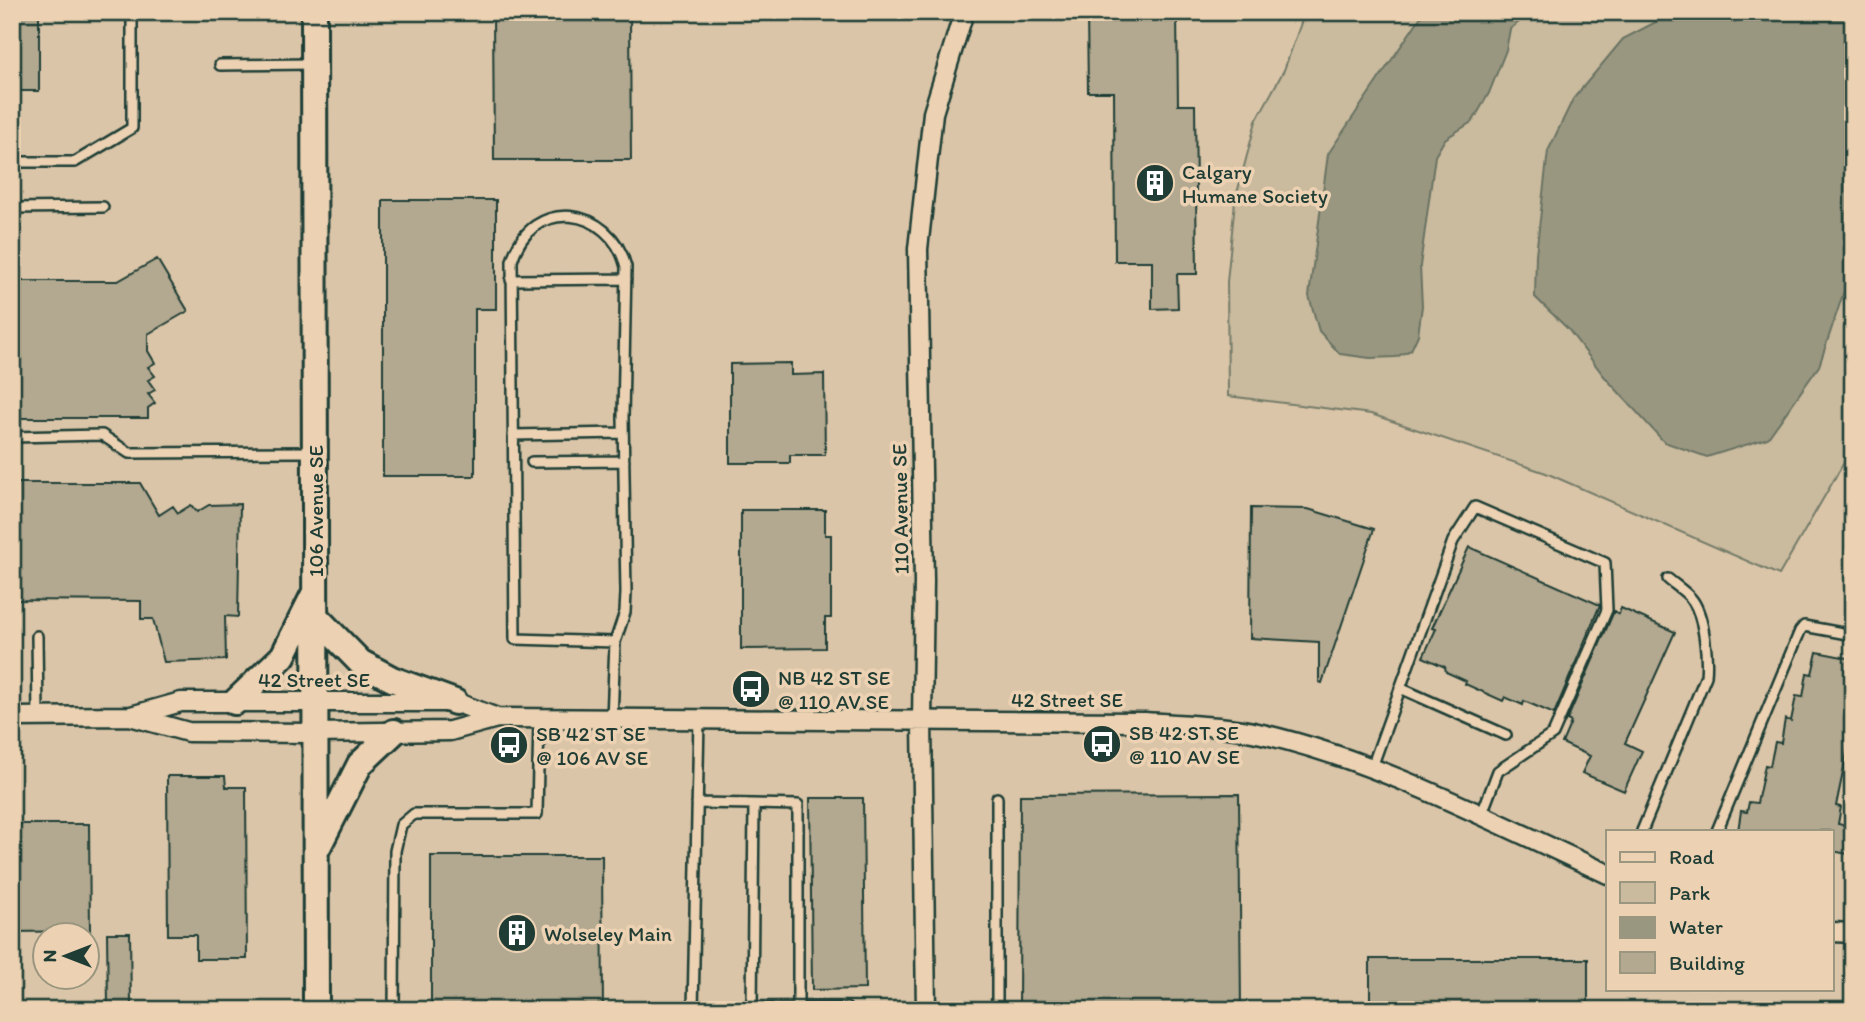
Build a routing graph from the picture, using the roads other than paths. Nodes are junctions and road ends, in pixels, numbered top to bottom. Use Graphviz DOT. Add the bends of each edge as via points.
graph roads {
  1 [pos="132,12"];
  2 [pos="314,12"];
  3 [pos="964,12"];
  4 [pos="315,64"];
  5 [pos="220,65"];
  6 [pos="12,162"];
  7 [pos="103,207"];
  8 [pos="12,208"];
  9 [pos="625,279"];
  10 [pos="511,280"];
  11 [pos="623,433"];
  12 [pos="513,435"];
  13 [pos="12,437"];
  14 [pos="315,452"];
  15 [pos="624,461"];
  16 [pos="532,462"];
  17 [pos="1668,579"];
  18 [pos="316,590"];
  19 [pos="316,617"];
  20 [pos="1853,635"];
  21 [pos="37,636"];
  22 [pos="615,642"];
  23 [pos="1400,688"];
  24 [pos="235,702"];
  25 [pos="455,702"];
  26 [pos="315,703"];
  27 [pos="130,716"];
  28 [pos="12,717"];
  29 [pos="38,717"];
  30 [pos="497,718"];
  31 [pos="539,719"];
  32 [pos="612,719"];
  33 [pos="699,719"];
  34 [pos="922,721"];
  35 [pos="314,733"];
  36 [pos="394,733"];
  37 [pos="1506,735"];
  38 [pos="1372,767"];
  39 [pos="997,798"];
  40 [pos="697,803"];
  41 [pos="754,804"];
  42 [pos="1480,816"];
  43 [pos="1642,830"];
  44 [pos="1717,830"];
  45 [pos="316,850"];
  46 [pos="1606,873"];
  47 [pos="1834,932"];
  48 [pos="1853,933"];
  49 [pos="846,1008"];
  50 [pos="693,1009"];
  51 [pos="752,1009"];
  52 [pos="798,1009"];
  53 [pos="1606,1009"];
  54 [pos="316,1010"];
  55 [pos="394,1010"];
  56 [pos="926,1010"];
  57 [pos="997,1010"];
  58 [pos="1655,1010"];
  1 -- 6 [label="lane" via="132,128 75,162"];
  2 -- 4 [label="street, 106 Avenue SE"];
  3 -- 34 [label="street, 110 Avenue SE" via="933,113 918,249"];
  4 -- 5 [label="lane"];
  4 -- 14 [label="street, 106 Avenue SE"];
  7 -- 8 [label="lane"];
  9 -- 10 [label="lane"];
  9 -- 10 [label="lane" via="622,251 609,235 589,220 562,216 533,225 517,243"];
  9 -- 11 [label="lane"];
  10 -- 12 [label="lane"];
  11 -- 12 [label="lane"];
  11 -- 15 [label="lane"];
  12 -- 22 [label="lane" via="515,639"];
  13 -- 14 [label="lane" via="102,435 129,453"];
  14 -- 18 [label="street, 106 Avenue SE"];
  15 -- 16 [label="lane"];
  15 -- 22 [label="lane" via="626,593"];
  17 -- 43 [label="lane" via="1693,600 1704,636 1706,676"];
  18 -- 19 [label="street, 106 Avenue SE"];
  18 -- 24 [label="street" via="283,656"];
  19 -- 25 [label="street" via="360,662"];
  19 -- 26 [label="street, 106 Avenue SE"];
  20 -- 44 [label="lane" via="1804,626 1800,631"];
  21 -- 29 [label="lane"];
  22 -- 32 [label="lane"];
  23 -- 37 [label="lane"];
  23 -- 38 [label="lane"];
  23 -- 42 [label="lane" via="1453,541 1475,507 1605,563 1607,610 1553,734 1498,771"];
  24 -- 26 [label="street, 42 Street SE"];
  24 -- 27 [label="street, 42 Street SE" via="181,702"];
  25 -- 26 [label="street, 42 Street SE"];
  25 -- 30 [label="street, 42 Street SE"];
  26 -- 35 [label="street, 106 Avenue SE"];
  27 -- 29 [label="street, 42 Street SE"];
  27 -- 35 [label="street, 42 Street SE" via="188,732"];
  28 -- 29 [label="street, 42 Street SE"];
  30 -- 31 [label="street, 42 Street SE"];
  30 -- 36 [label="street, 42 Street SE" via="450,732"];
  31 -- 32 [label="street, 42 Street SE"];
  31 -- 55 [label="lane" via="537,814 414,814 401,825 395,851"];
  32 -- 33 [label="street, 42 Street SE"];
  33 -- 34 [label="street, 42 Street SE"];
  33 -- 40 [label="lane"];
  34 -- 38 [label="street, 42 Street SE" via="1224,727"];
  34 -- 56 [label="street, 110 Avenue SE"];
  35 -- 36 [label="street, 42 Street SE"];
  35 -- 45 [label="street, 106 Avenue SE"];
  36 -- 45 [label="street" via="360,764"];
  38 -- 42 [label="street, 42 Street SE"];
  39 -- 57 [label="lane"];
  40 -- 41 [label="lane"];
  40 -- 50 [label="lane"];
  41 -- 51 [label="lane"];
  41 -- 52 [label="lane" via="798,805"];
  42 -- 46 [label="street, 42 Street SE"];
  45 -- 54 [label="street, 106 Avenue SE"];
  47 -- 48 [label="street"];
  49 -- 52 [label="lane"];
  50 -- 51 [label="lane"];
  51 -- 52 [label="lane"];
  53 -- 58 [label="lane"];
}
